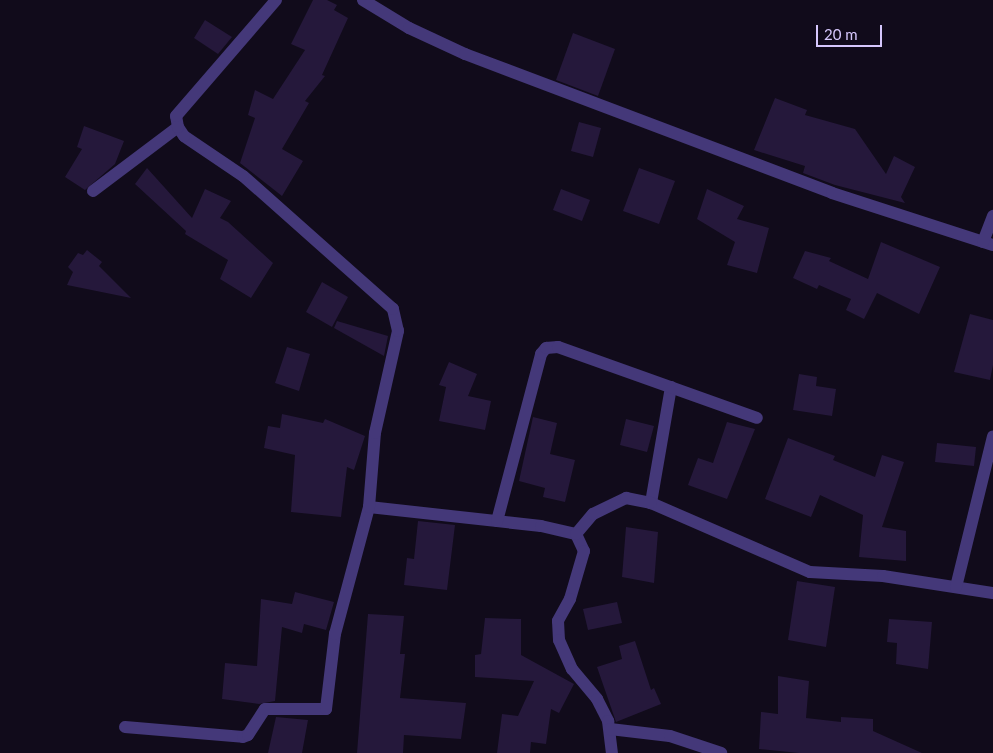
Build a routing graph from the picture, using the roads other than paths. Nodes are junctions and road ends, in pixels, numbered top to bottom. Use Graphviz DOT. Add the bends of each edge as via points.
graph roads {
  1 [pos="276,0"];
  2 [pos="363,0"];
  3 [pos="178,127"];
  4 [pos="93,191"];
  5 [pos="993,216"];
  6 [pos="988,243"];
  7 [pos="671,387"];
  8 [pos="757,418"];
  9 [pos="993,436"];
  10 [pos="650,503"];
  11 [pos="369,507"];
  12 [pos="497,521"];
  13 [pos="576,534"];
  14 [pos="956,587"];
  15 [pos="993,593"];
  16 [pos="125,727"];
  17 [pos="610,730"];
  18 [pos="612,753"];
  19 [pos="721,753"];
  1 -- 3 [label="street" via="176,116"];
  2 -- 6 [label="street" via="410,28 465,54 832,193"];
  3 -- 4 [label="street"];
  3 -- 11 [label="street" via="184,136 243,176 394,309 398,331 375,433"];
  5 -- 6 [label="street"];
  7 -- 8 [label="street"];
  7 -- 10 [label="street"];
  7 -- 12 [label="street" via="558,347 546,348 541,354"];
  9 -- 14 [label="street"];
  10 -- 13 [label="street" via="614,507"];
  10 -- 14 [label="street" via="810,572 883,576"];
  11 -- 12 [label="street"];
  11 -- 16 [label="street" via="335,634 326,709 266,709 248,735 243,737"];
  12 -- 13 [label="street"];
  13 -- 17 [label="street" via="584,551 570,599 558,620 559,640 572,669 597,699"];
  14 -- 15 [label="street"];
  17 -- 18 [label="street"];
  17 -- 19 [label="street" via="670,736"];
}
